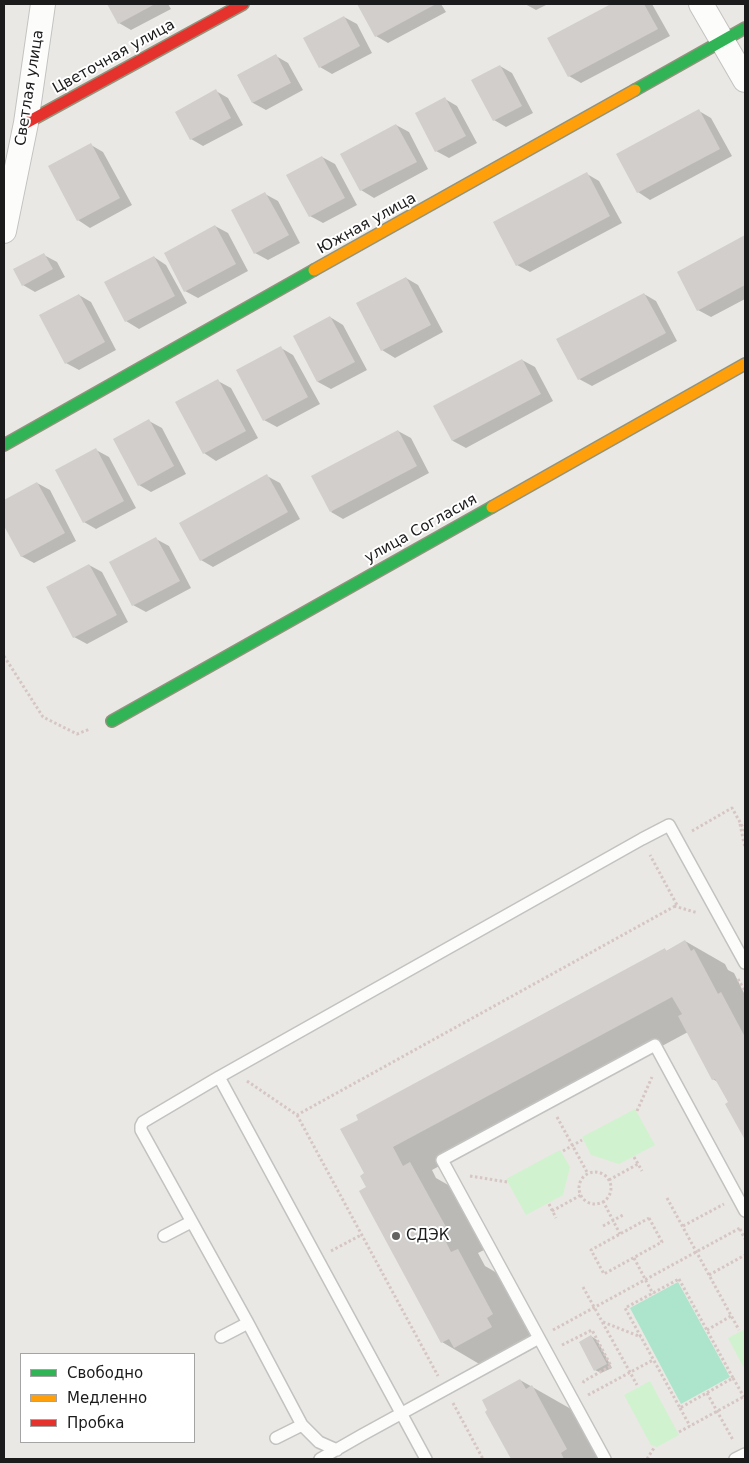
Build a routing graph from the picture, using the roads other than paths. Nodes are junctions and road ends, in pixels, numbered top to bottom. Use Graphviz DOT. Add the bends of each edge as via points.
graph roads {
  1 [pos="43,4"];
  2 [pos="243,4"];
  3 [pos="702,4"];
  4 [pos="745,28"];
  5 [pos="724,40"];
  6 [pos="745,80"];
  7 [pos="26,122"];
  8 [pos="4,231"];
  9 [pos="745,364"];
  10 [pos="4,446"];
  11 [pos="112,721"];
  12 [pos="745,963"];
  13 [pos="219,1077"];
  14 [pos="745,1211"];
  15 [pos="191,1222"];
  16 [pos="164,1236"];
  17 [pos="248,1323"];
  18 [pos="221,1338"];
  19 [pos="539,1338"];
  20 [pos="401,1413"];
  21 [pos="302,1424"];
  22 [pos="276,1438"];
  23 [pos="337,1450"];
  24 [pos="320,1459"];
  25 [pos="426,1459"];
  26 [pos="604,1459"];
  1 -- 7 [label="street, Светлая улица"];
  2 -- 7 [label="street, Цветочная улица"];
  3 -- 5 [label="street"];
  4 -- 5 [label="street, Южная улица"];
  5 -- 6 [label="street"];
  5 -- 10 [label="street, Южная улица"];
  7 -- 8 [label="street, Светлая улица"];
  9 -- 11 [label="street, улица Согласия"];
  12 -- 13 [label="lane" via="669,825"];
  13 -- 15 [label="lane" via="141,1126"];
  13 -- 20 [label="lane"];
  14 -- 19 [label="lane" via="655,1045 442,1160"];
  15 -- 16 [label="lane"];
  15 -- 17 [label="lane"];
  17 -- 18 [label="lane"];
  17 -- 21 [label="lane"];
  19 -- 20 [label="lane"];
  19 -- 26 [label="lane"];
  20 -- 23 [label="lane"];
  20 -- 25 [label="lane"];
  21 -- 22 [label="lane"];
  21 -- 23 [label="lane" via="318,1442"];
  23 -- 24 [label="lane"];
}
